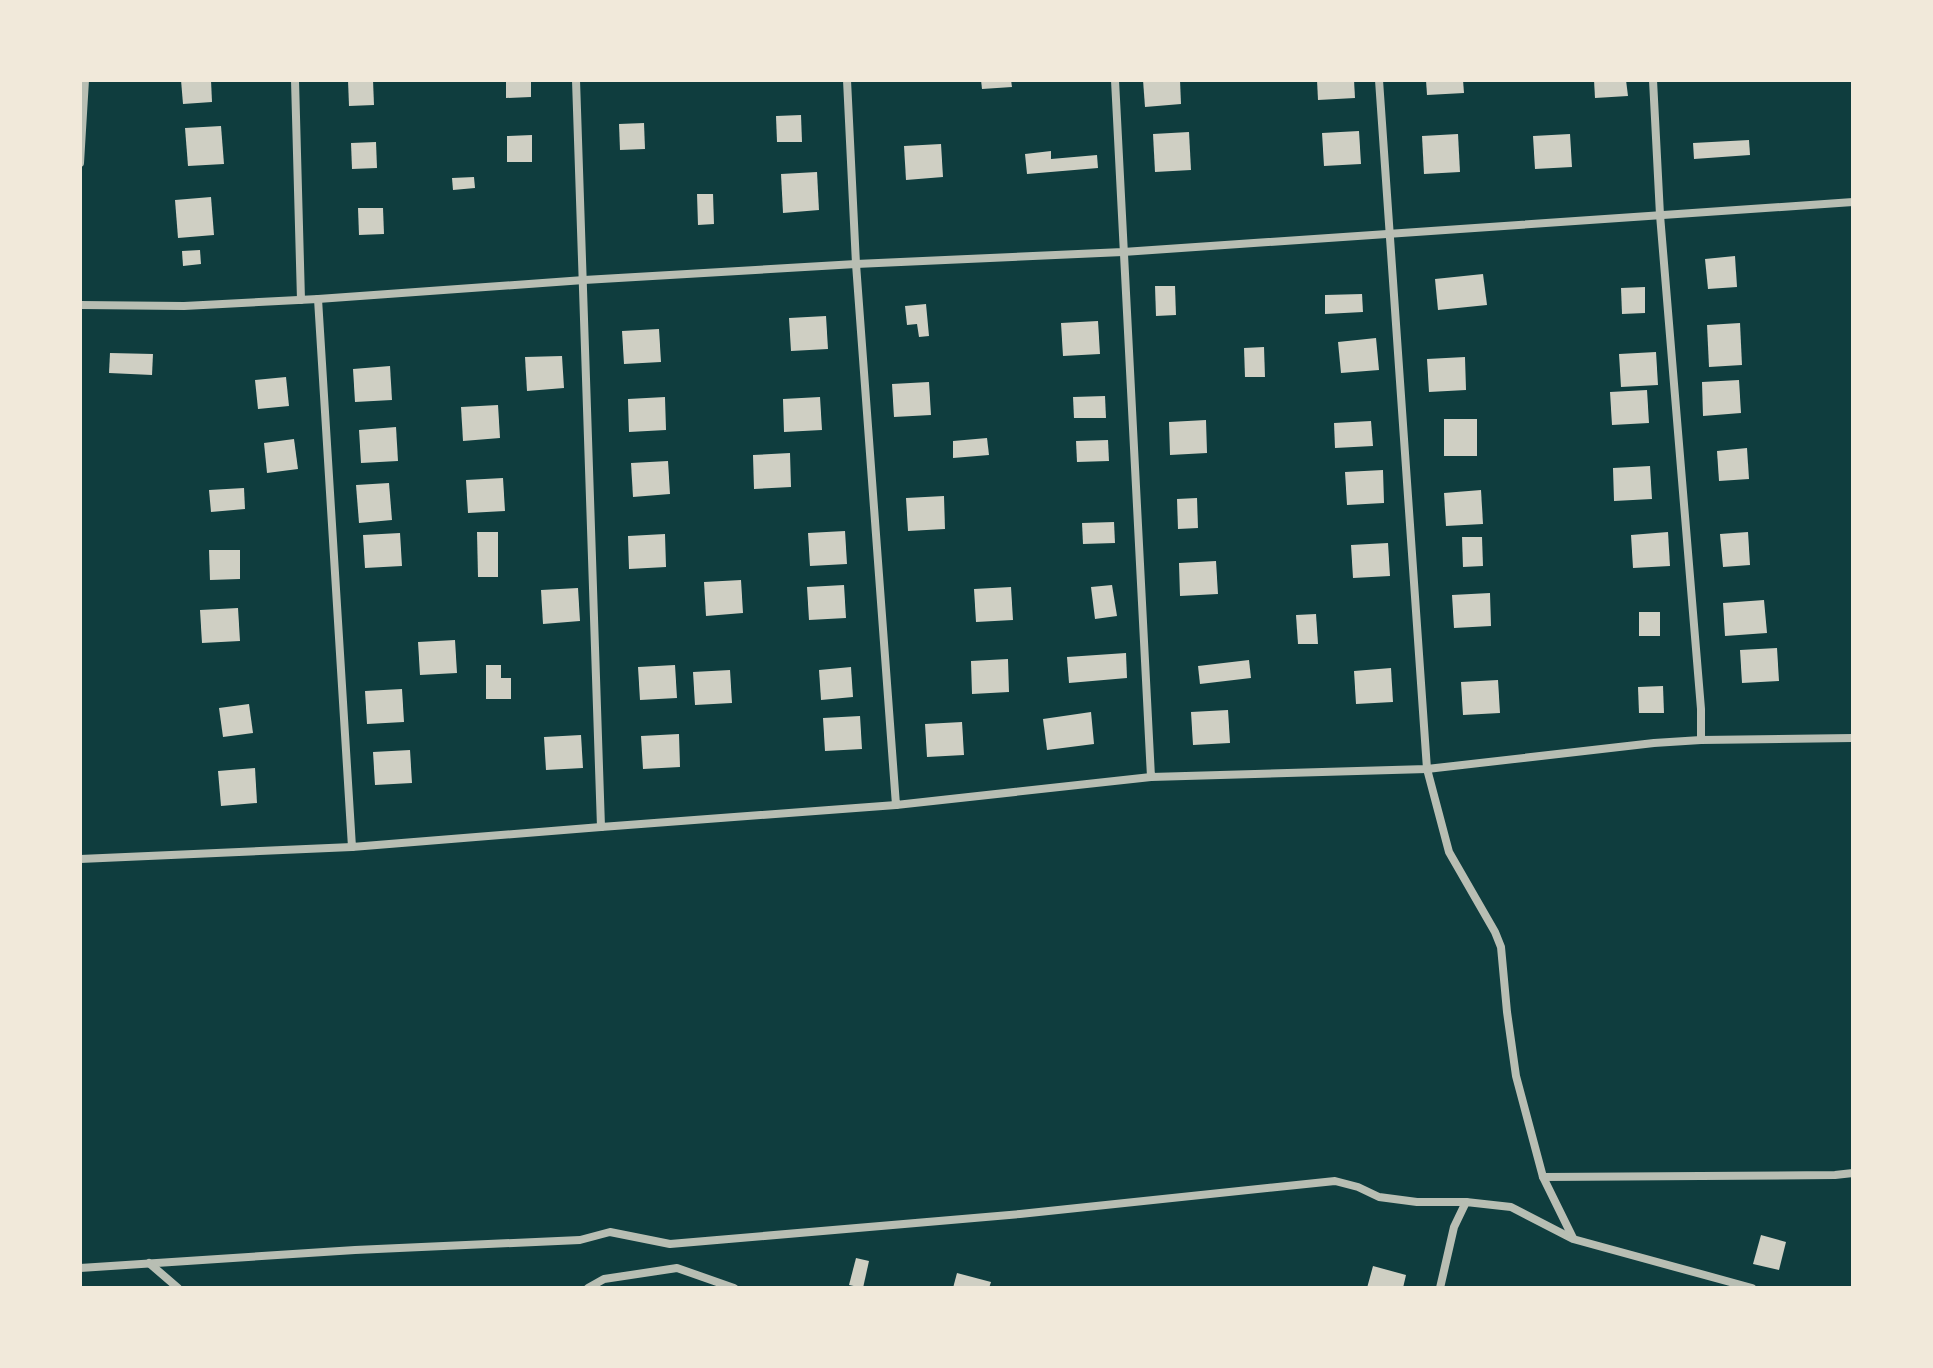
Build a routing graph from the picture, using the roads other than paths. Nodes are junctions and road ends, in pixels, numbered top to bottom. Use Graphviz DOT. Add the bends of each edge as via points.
graph roads {
  1 [pos="85,80"];
  2 [pos="295,80"];
  3 [pos="576,80"];
  4 [pos="847,80"];
  5 [pos="1115,80"];
  6 [pos="1379,80"];
  7 [pos="1653,80"];
  8 [pos="80,163"];
  9 [pos="1853,202"];
  10 [pos="1660,215"];
  11 [pos="1389,234"];
  12 [pos="1123,252"];
  13 [pos="856,264"];
  14 [pos="584,280"];
  15 [pos="318,299"];
  16 [pos="301,300"];
  17 [pos="80,305"];
  18 [pos="1853,738"];
  19 [pos="1701,740"];
  20 [pos="1427,769"];
  21 [pos="1151,777"];
  22 [pos="896,805"];
  23 [pos="601,827"];
  24 [pos="352,847"];
  25 [pos="80,859"];
  26 [pos="1853,1173"];
  27 [pos="1543,1177"];
  28 [pos="1466,1202"];
  29 [pos="1573,1239"];
  30 [pos="149,1263"];
  31 [pos="80,1268"];
  32 [pos="178,1288"];
  33 [pos="588,1288"];
  34 [pos="734,1288"];
  35 [pos="1440,1288"];
  36 [pos="1752,1288"];
  1 -- 8 [label="street"];
  2 -- 16 [label="street"];
  3 -- 14 [label="street"];
  4 -- 13 [label="street"];
  5 -- 12 [label="street"];
  6 -- 11 [label="street"];
  7 -- 10 [label="street"];
  9 -- 10 [label="street"];
  10 -- 11 [label="street"];
  10 -- 19 [label="street"];
  11 -- 12 [label="street"];
  11 -- 20 [label="street"];
  12 -- 13 [label="street"];
  12 -- 21 [label="street"];
  13 -- 14 [label="street"];
  13 -- 22 [label="street"];
  14 -- 15 [label="street"];
  14 -- 23 [label="street"];
  15 -- 16 [label="street"];
  15 -- 24 [label="street"];
  16 -- 17 [label="street"];
  18 -- 19 [label="street"];
  19 -- 20 [label="street"];
  20 -- 21 [label="street"];
  20 -- 27 [label="street" via="1449,852 1501,947 1516,1076"];
  21 -- 22 [label="street"];
  22 -- 23 [label="street"];
  23 -- 24 [label="street"];
  24 -- 25 [label="street"];
  26 -- 27 [label="street"];
  27 -- 29 [label="street"];
  28 -- 29 [label="street" via="1511,1207"];
  28 -- 30 [label="street" via="1379,1197 1335,1181 670,1244 610,1232 580,1240"];
  28 -- 35 [label="street" via="1454,1227"];
  29 -- 36 [label="street"];
  30 -- 31 [label="street"];
  30 -- 32 [label="street"];
  33 -- 34 [label="street" via="604,1279 677,1268"];
}
